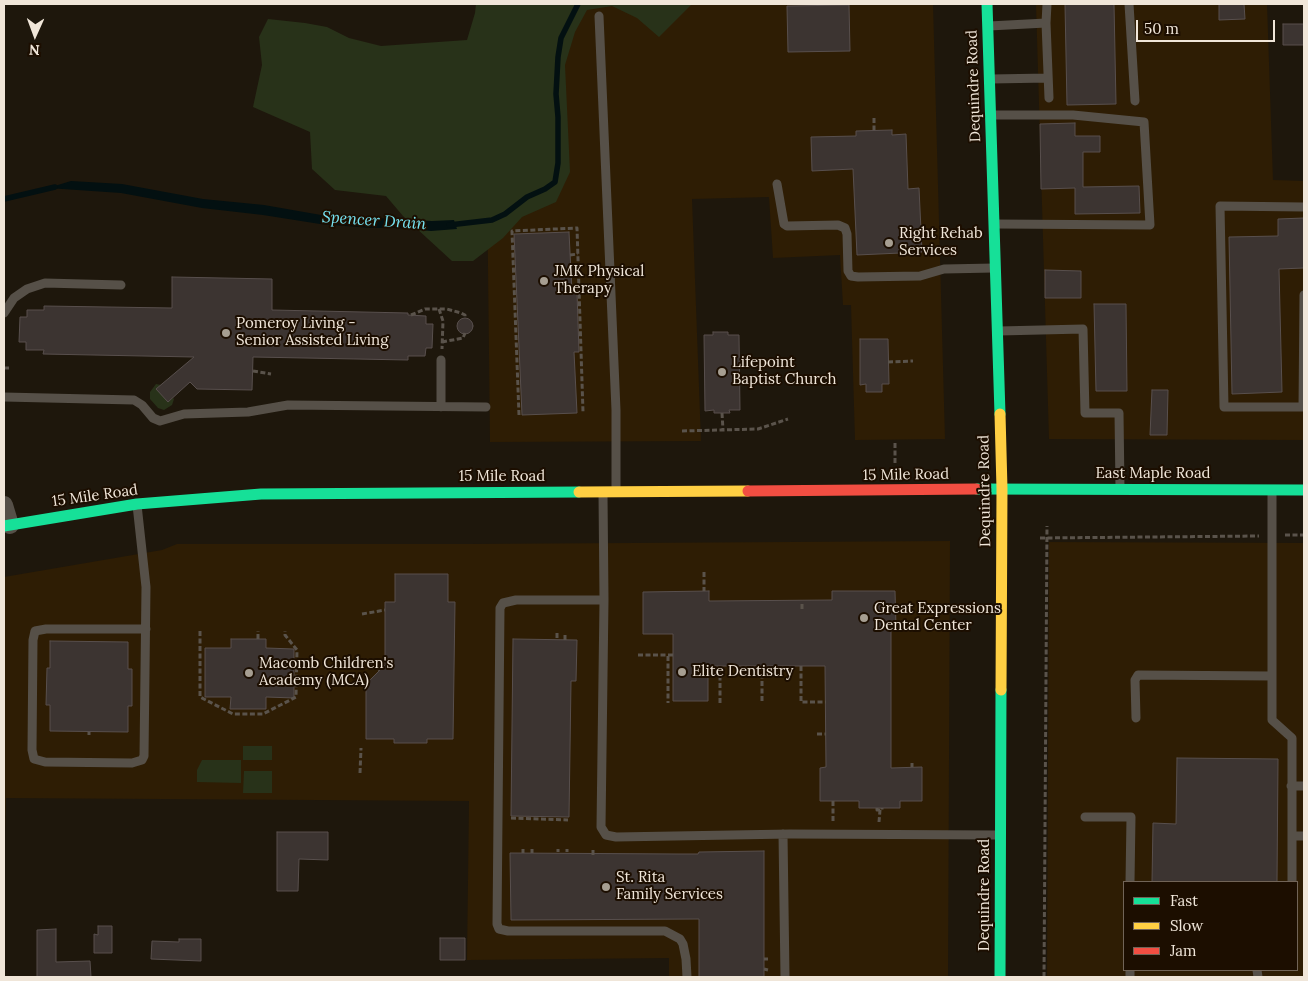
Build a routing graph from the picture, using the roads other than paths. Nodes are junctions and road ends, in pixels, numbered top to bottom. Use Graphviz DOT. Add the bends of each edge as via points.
graph roads {
  1 [pos="986,4"];
  2 [pos="1047,4"];
  3 [pos="1129,4"];
  4 [pos="598,16"];
  5 [pos="1046,23"];
  6 [pos="987,26"];
  7 [pos="1048,78"];
  8 [pos="989,79"];
  9 [pos="1049,98"];
  10 [pos="1135,102"];
  11 [pos="990,115"];
  12 [pos="777,184"];
  13 [pos="1304,207"];
  14 [pos="993,224"];
  15 [pos="994,268"];
  16 [pos="121,285"];
  17 [pos="1304,295"];
  18 [pos="4,313"];
  19 [pos="997,331"];
  20 [pos="441,360"];
  21 [pos="4,397"];
  22 [pos="440,407"];
  23 [pos="1304,407"];
  24 [pos="486,408"];
  25 [pos="1120,489"];
  26 [pos="1272,489"];
  27 [pos="1002,490"];
  28 [pos="1304,490"];
  29 [pos="616,491"];
  30 [pos="603,492"];
  31 [pos="137,504"];
  32 [pos="4,505"];
  33 [pos="7,526"];
  34 [pos="604,600"];
  35 [pos="146,629"];
  36 [pos="1272,676"];
  37 [pos="1136,718"];
  38 [pos="1291,786"];
  39 [pos="1304,786"];
  40 [pos="1085,817"];
  41 [pos="784,834"];
  42 [pos="1000,835"];
  43 [pos="1292,836"];
  44 [pos="1304,836"];
  45 [pos="1130,881"];
  46 [pos="1292,881"];
  47 [pos="687,977"];
  48 [pos="785,977"];
  49 [pos="1000,977"];
  1 -- 6 [label="main road, Dequindre Road"];
  2 -- 5 [label="lane"];
  3 -- 10 [label="lane"];
  4 -- 29 [label="lane" via="616,410"];
  5 -- 6 [label="lane"];
  5 -- 7 [label="lane"];
  6 -- 8 [label="main road, Dequindre Road"];
  7 -- 8 [label="lane"];
  7 -- 9 [label="lane"];
  8 -- 11 [label="main road, Dequindre Road"];
  11 -- 14 [label="main road, Dequindre Road"];
  11 -- 14 [label="lane" via="1073,115 1144,122 1150,225"];
  12 -- 15 [label="lane" via="787,226 845,228 851,276 920,276 944,269"];
  13 -- 23 [label="lane" via="1220,206 1224,407"];
  14 -- 15 [label="main road, Dequindre Road"];
  15 -- 19 [label="main road, Dequindre Road"];
  16 -- 18 [label="lane" via="45,283 14,298"];
  17 -- 23 [label="lane"];
  19 -- 25 [label="lane" via="1083,329 1085,413 1119,413"];
  19 -- 27 [label="main road, Dequindre Road"];
  20 -- 22 [label="lane"];
  21 -- 22 [label="lane" via="131,399 160,421 184,414 248,412 288,405"];
  22 -- 24 [label="lane"];
  25 -- 26 [label="main road, East Maple Road"];
  25 -- 27 [label="main road, East Maple Road"];
  26 -- 28 [label="main road, East Maple Road"];
  26 -- 36 [label="lane"];
  27 -- 29 [label="main road, 15 Mile Road"];
  27 -- 42 [label="main road, Dequindre Road"];
  29 -- 30 [label="main road, 15 Mile Road"];
  30 -- 31 [label="main road, 15 Mile Road" via="261,494"];
  30 -- 34 [label="lane"];
  31 -- 33 [label="main road, 15 Mile Road"];
  31 -- 35 [label="lane" via="146,587"];
  32 -- 33 [label="street"];
  34 -- 41 [label="lane" via="601,827 606,835"];
  34 -- 47 [label="lane" via="516,600 503,603 500,608 498,924 499,928 508,931 665,931 680,938 684,944"];
  35 -- 35 [label="lane" via="145,751 142,760 132,763 34,760 35,631"];
  36 -- 37 [label="lane" via="1138,675 1135,680"];
  36 -- 38 [label="lane" via="1272,720 1292,738"];
  38 -- 39 [label="lane"];
  38 -- 43 [label="lane"];
  40 -- 45 [label="lane" via="1130,817"];
  41 -- 42 [label="lane"];
  41 -- 48 [label="lane"];
  42 -- 49 [label="main road, Dequindre Road"];
  43 -- 44 [label="lane"];
  43 -- 46 [label="lane"];
}
